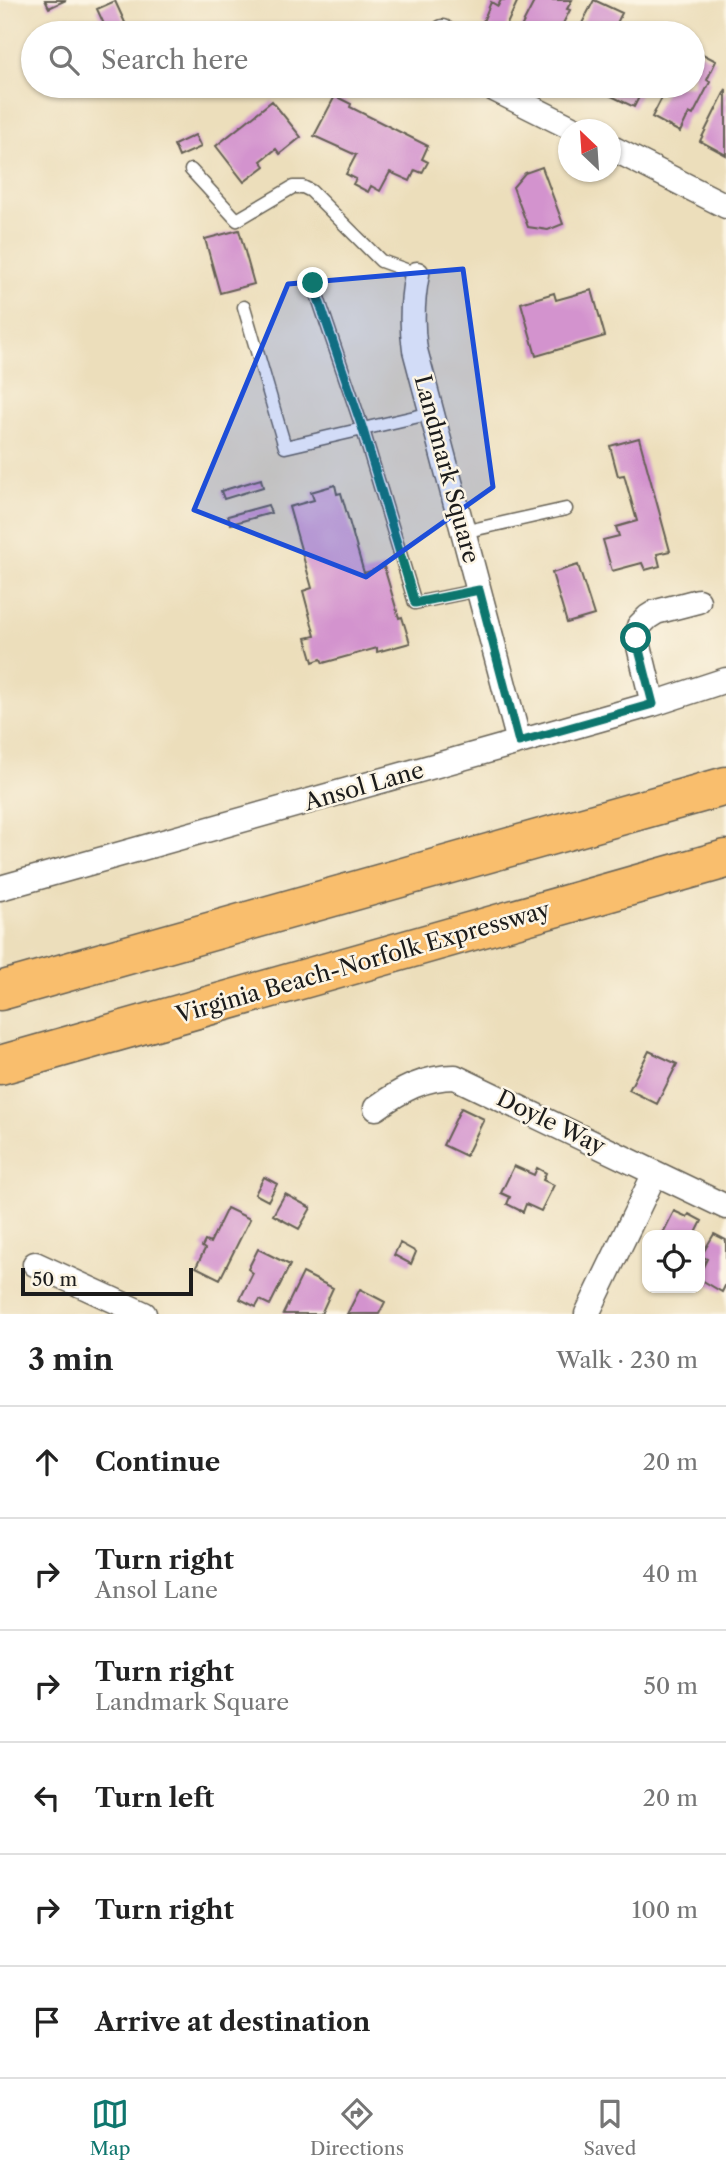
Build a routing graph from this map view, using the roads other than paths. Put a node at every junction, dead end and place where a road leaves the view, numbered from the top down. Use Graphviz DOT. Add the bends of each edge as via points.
graph roads {
  1 [pos="512,98"];
  2 [pos="558,121"];
  3 [pos="621,152"];
  4 [pos="191,170"];
  5 [pos="726,206"];
  6 [pos="416,274"];
  7 [pos="313,283"];
  8 [pos="244,307"];
  9 [pos="432,413"];
  10 [pos="363,430"];
  11 [pos="566,509"];
  12 [pos="463,532"];
  13 [pos="479,590"];
  14 [pos="698,601"];
  15 [pos="726,680"];
  16 [pos="653,704"];
  17 [pos="519,742"];
  18 [pos="726,786"];
  19 [pos="726,859"];
  20 [pos="0,887"];
  21 [pos="0,990"];
  22 [pos="0,1065"];
  23 [pos="376,1108"];
  24 [pos="655,1172"];
  25 [pos="726,1207"];
  26 [pos="35,1264"];
  27 [pos="144,1314"];
  28 [pos="587,1314"];
  1 -- 2 [label="street"];
  3 -- 5 [label="street"];
  4 -- 6 [label="lane" via="237,220 293,187 303,187 381,261"];
  6 -- 9 [label="street, Landmark Square" via="412,327"];
  7 -- 10 [label="lane"];
  8 -- 10 [label="lane" via="285,447"];
  9 -- 10 [label="lane"];
  9 -- 12 [label="street, Landmark Square"];
  10 -- 13 [label="lane" via="415,603"];
  11 -- 12 [label="lane"];
  12 -- 13 [label="street, Landmark Square"];
  13 -- 17 [label="street, Landmark Square"];
  14 -- 16 [label="street" via="656,612 639,626 636,638"];
  15 -- 16 [label="street, Ansol Lane"];
  16 -- 17 [label="street, Ansol Lane"];
  17 -- 20 [label="street, Ansol Lane"];
  18 -- 21 [label="highway"];
  19 -- 22 [label="highway, Virginia Beach-Norfolk Expressway"];
  23 -- 24 [label="street, Doyle Way" via="398,1092 436,1077 455,1077"];
  24 -- 25 [label="street, Doyle Way"];
  24 -- 28 [label="street"];
  26 -- 27 [label="street"];
}
